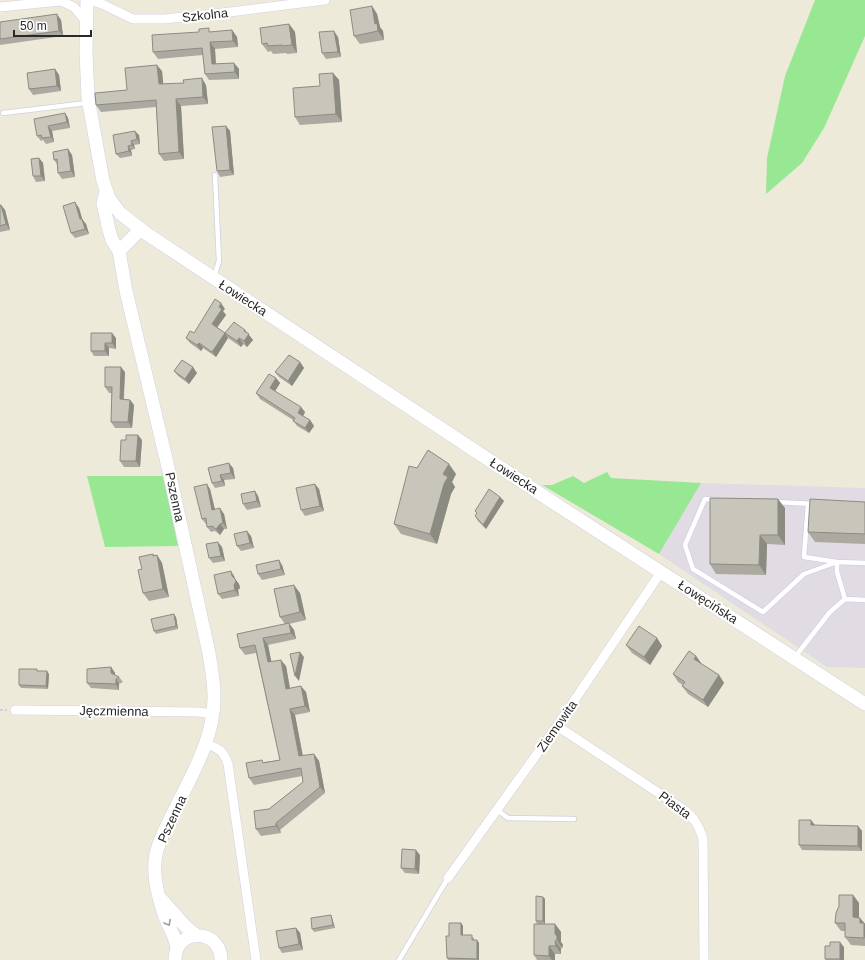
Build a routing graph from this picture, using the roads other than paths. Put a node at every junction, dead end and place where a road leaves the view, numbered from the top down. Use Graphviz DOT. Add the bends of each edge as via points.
graph roads {
  1 [pos="62,0"];
  2 [pos="88,0"];
  3 [pos="325,0"];
  4 [pos="0,7"];
  5 [pos="87,23"];
  6 [pos="89,102"];
  7 [pos="3,113"];
  8 [pos="215,175"];
  9 [pos="106,190"];
  10 [pos="128,220"];
  11 [pos="140,230"];
  12 [pos="116,246"];
  13 [pos="214,278"];
  14 [pos="721,500"];
  15 [pos="551,501"];
  16 [pos="768,502"];
  17 [pos="808,504"];
  18 [pos="822,504"];
  19 [pos="837,562"];
  20 [pos="865,563"];
  21 [pos="661,572"];
  22 [pos="845,599"];
  23 [pos="865,600"];
  24 [pos="794,658"];
  25 [pos="865,704"];
  26 [pos="15,710"];
  27 [pos="213,714"];
  28 [pos="557,726"];
  29 [pos="205,743"];
  30 [pos="497,810"];
  31 [pos="574,819"];
  32 [pos="448,878"];
  33 [pos="160,897"];
  34 [pos="196,935"];
  35 [pos="176,954"];
  36 [pos="221,960"];
  37 [pos="256,960"];
  38 [pos="399,960"];
  39 [pos="704,960"];
  1 -- 4 [label="street"];
  1 -- 5 [label="street" via="74,7"];
  2 -- 3 [label="street, Szkolna" via="133,19 164,19"];
  2 -- 5 [label="street, Łowiecka"];
  5 -- 6 [label="street, Łowiecka"];
  6 -- 7 [label="lane"];
  6 -- 9 [label="street, Łowiecka"];
  8 -- 13 [label="lane" via="219,261"];
  9 -- 10 [label="street, Łowiecka" via="114,206"];
  9 -- 12 [label="street, Pszenna" via="103,203"];
  10 -- 11 [label="street, Łowiecka"];
  10 -- 12 [label="street" via="116,233"];
  11 -- 12 [label="street"];
  11 -- 13 [label="street, Łowiecka"];
  12 -- 27 [label="street, Pszenna" via="209,653 213,678"];
  13 -- 15 [label="street, Łowiecka"];
  14 -- 19 [label="lane" via="705,499 685,545 693,569 763,612 804,574"];
  15 -- 21 [label="street, Łowęcińska"];
  16 -- 17 [label="lane"];
  17 -- 18 [label="lane"];
  17 -- 19 [label="lane" via="804,557"];
  19 -- 20 [label="lane"];
  19 -- 22 [label="lane" via="837,572"];
  21 -- 24 [label="street, Łowęcińska"];
  21 -- 28 [label="street, Ziemowita"];
  22 -- 23 [label="lane"];
  22 -- 24 [label="lane" via="830,612"];
  24 -- 25 [label="street, Łowęcińska"];
  26 -- 27 [label="street, Jęczmienna"];
  27 -- 29 [label="street, Pszenna"];
  28 -- 30 [label="street, Ziemowita"];
  28 -- 39 [label="street, Piasta" via="683,809 696,821 703,839"];
  29 -- 33 [label="street, Pszenna" via="199,762 156,854 156,881"];
  29 -- 37 [label="street" via="225,754 228,764"];
  30 -- 31 [label="lane" via="508,818"];
  30 -- 32 [label="street, Ziemowita"];
  32 -- 38 [label="lane"];
  33 -- 34 [label="street, Pszenna" via="188,930"];
  33 -- 35 [label="street, Pszenna, one-way" via="164,915 176,939"];
  34 -- 35 [label="street, Pszenna" via="185,939"];
  34 -- 36 [label="street, Pszenna" via="214,942"];
}
